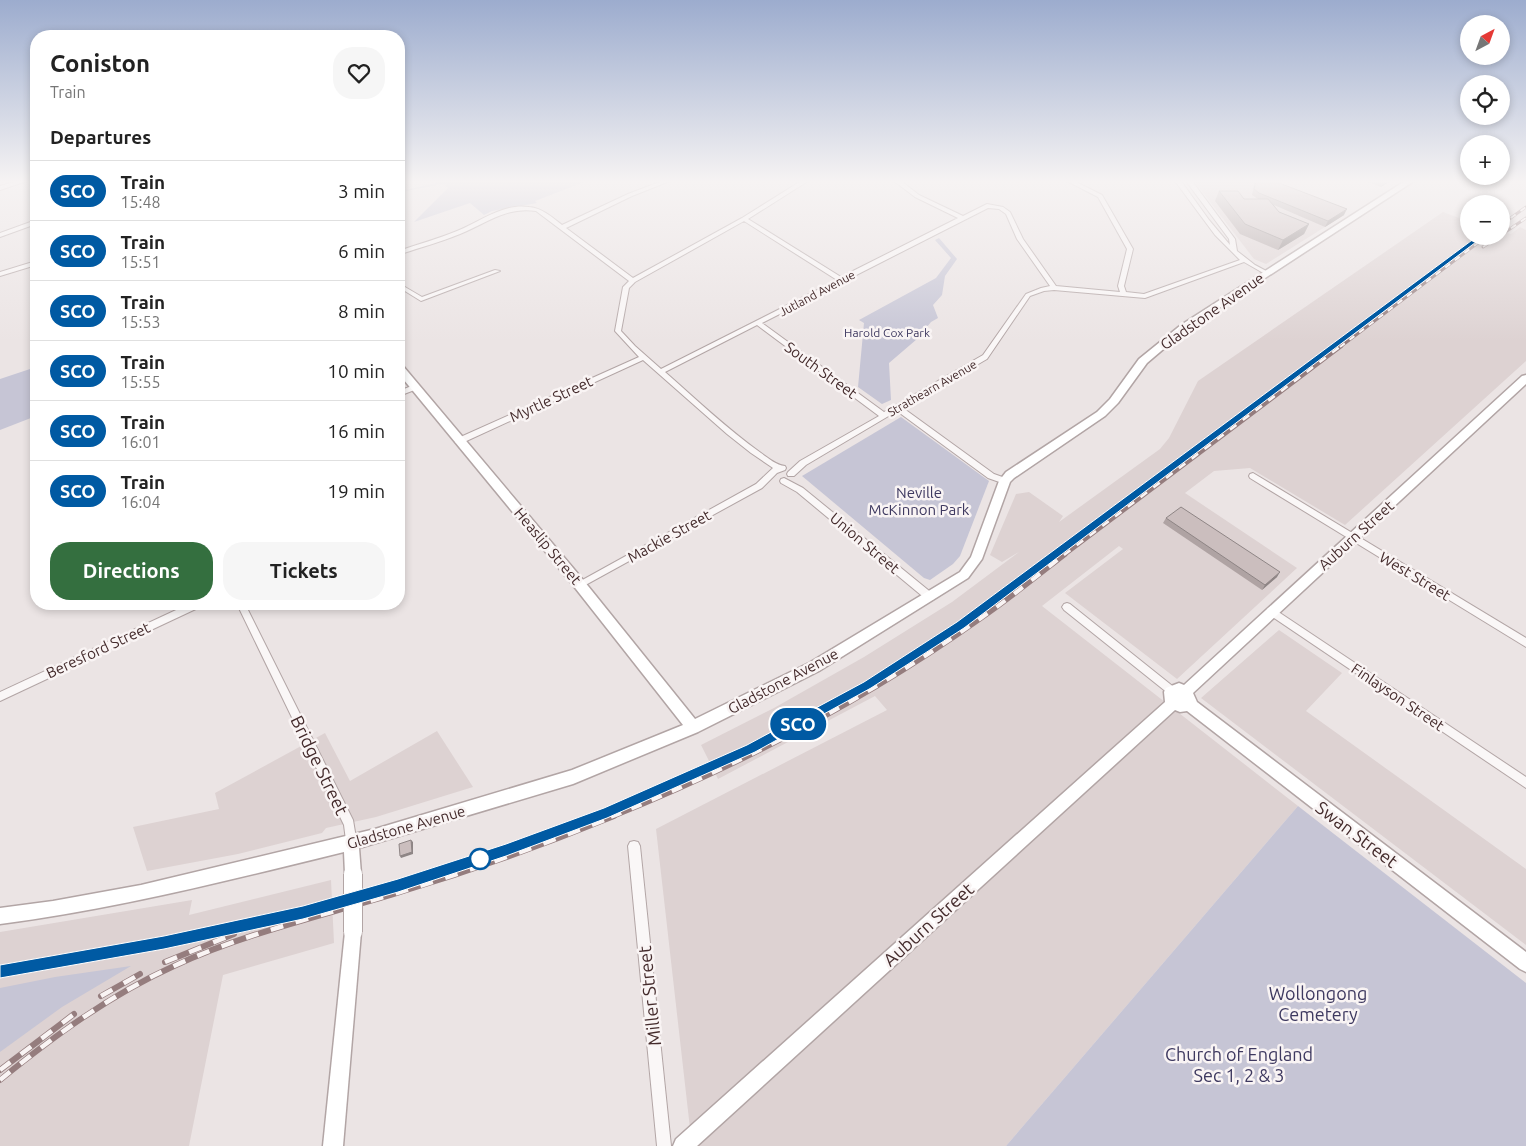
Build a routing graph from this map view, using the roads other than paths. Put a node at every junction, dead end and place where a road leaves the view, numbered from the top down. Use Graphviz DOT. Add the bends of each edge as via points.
graph roads {
  1 [pos="452,234"];
  2 [pos="572,234"];
  3 [pos="718,234"];
  4 [pos="767,234"];
  5 [pos="930,234"];
  6 [pos="1018,234"];
  7 [pos="1122,234"];
  8 [pos="1219,234"];
  9 [pos="1229,234"];
  10 [pos="1327,234"];
  11 [pos="1234,250"];
  12 [pos="405,251"];
  13 [pos="1242,261"];
  14 [pos="30,265"];
  15 [pos="497,271"];
  16 [pos="1267,273"];
  17 [pos="0,274"];
  18 [pos="841,280"];
  19 [pos="633,281"];
  20 [pos="1054,288"];
  21 [pos="405,290"];
  22 [pos="1124,295"];
  23 [pos="758,323"];
  24 [pos="644,357"];
  25 [pos="660,372"];
  26 [pos="405,376"];
  27 [pos="1526,378"];
  28 [pos="414,387"];
  29 [pos="405,391"];
  30 [pos="898,408"];
  31 [pos="884,416"];
  32 [pos="459,441"];
  33 [pos="782,475"];
  34 [pos="1253,476"];
  35 [pos="1005,481"];
  36 [pos="1353,538"];
  37 [pos="580,585"];
  38 [pos="930,597"];
  39 [pos="1067,606"];
  40 [pos="184,610"];
  41 [pos="244,610"];
  42 [pos="1271,612"];
  43 [pos="1526,643"];
  44 [pos="0,697"];
  45 [pos="1180,697"];
  46 [pos="693,727"];
  47 [pos="1526,784"];
  48 [pos="351,844"];
  49 [pos="634,846"];
  50 [pos="0,916"];
  51 [pos="1526,963"];
  52 [pos="333,1146"];
  53 [pos="664,1146"];
  54 [pos="683,1146"];
  1 -- 12 [label="street"];
  2 -- 19 [label="street"];
  3 -- 19 [label="street"];
  4 -- 18 [label="street"];
  5 -- 18 [label="street, Jutland Avenue"];
  6 -- 20 [label="street, Jutland Avenue"];
  7 -- 22 [label="street" via="1130,248 1121,286"];
  8 -- 11 [label="street"];
  9 -- 11 [label="street"];
  10 -- 16 [label="main road, Gladstone Avenue"];
  11 -- 13 [label="street"];
  13 -- 16 [label="street"];
  13 -- 22 [label="street, Strathearn Avenue" via="1145,296"];
  14 -- 17 [label="street"];
  15 -- 21 [label="street" via="421,299"];
  16 -- 35 [label="main road, Gladstone Avenue" via="1177,333 1143,361 1108,408"];
  18 -- 23 [label="street, Jutland Avenue"];
  19 -- 24 [label="street, Union Street" via="626,287 618,331"];
  20 -- 22 [label="street, Strathearn Avenue"];
  20 -- 30 [label="street, Strathearn Avenue" via="1028,295 985,357"];
  23 -- 25 [label="street, Jutland Avenue"];
  23 -- 31 [label="street, South Street"];
  24 -- 25 [label="street, Union Street"];
  24 -- 32 [label="street, Myrtle Street"];
  25 -- 33 [label="street, Union Street"];
  26 -- 28 [label="main road, Heaslip Street"];
  27 -- 36 [label="main road, Auburn Street"];
  28 -- 29 [label="street"];
  28 -- 32 [label="main road, Heaslip Street"];
  30 -- 31 [label="street, Strathearn Avenue"];
  30 -- 35 [label="street" via="991,476"];
  31 -- 33 [label="street, Strathearn Avenue"];
  32 -- 37 [label="main road, Heaslip Street"];
  33 -- 37 [label="street, Mackie Street"];
  33 -- 38 [label="street, Union Street"];
  34 -- 36 [label="street, West Street"];
  35 -- 38 [label="main road, Gladstone Avenue" via="973,565"];
  36 -- 42 [label="main road, Auburn Street"];
  36 -- 43 [label="street, West Street"];
  37 -- 46 [label="main road, Heaslip Street"];
  38 -- 46 [label="main road, Gladstone Avenue" via="799,674"];
  39 -- 45 [label="street, Swan Street"];
  40 -- 44 [label="street, Beresford Street"];
  41 -- 48 [label="street, Bridge Street" via="349,824"];
  42 -- 45 [label="main road, Auburn Street"];
  42 -- 47 [label="street, Finlayson Street"];
  45 -- 51 [label="main road, Swan Street"];
  45 -- 54 [label="main road, Auburn Street"];
  46 -- 48 [label="main road, Gladstone Avenue" via="573,777"];
  48 -- 50 [label="main road, Gladstone Avenue" via="141,893 53,910"];
  48 -- 52 [label="main road, Bridge Street, bridge" via="353,932"];
  49 -- 53 [label="street, Miller Street"];
}
